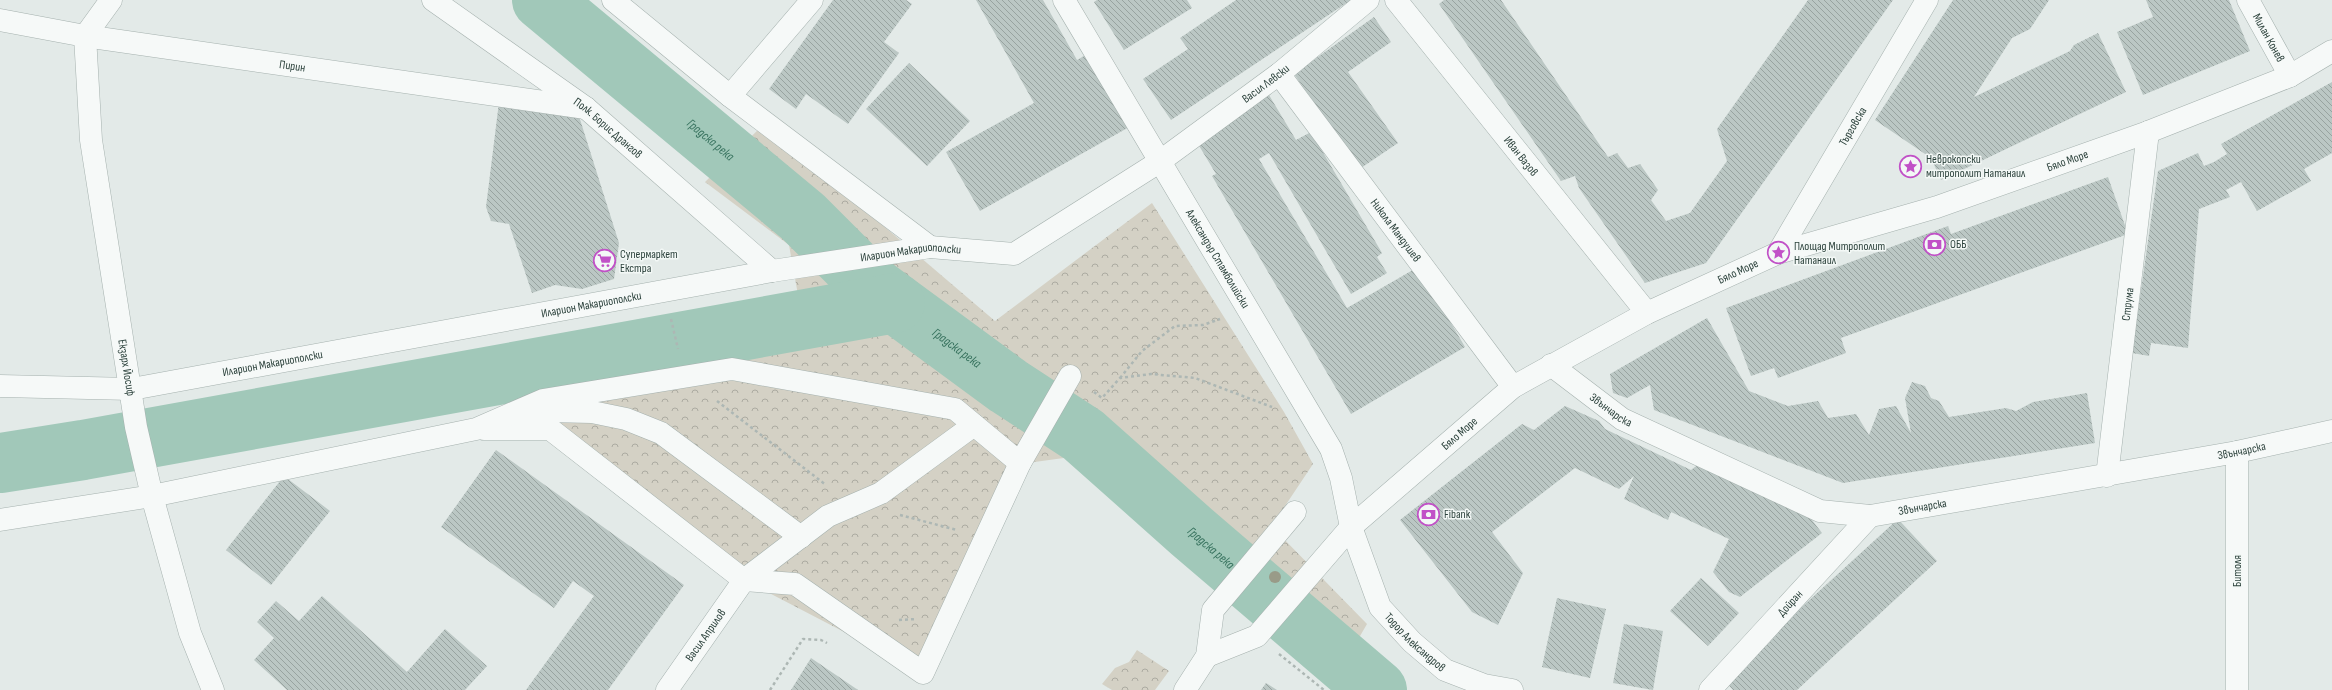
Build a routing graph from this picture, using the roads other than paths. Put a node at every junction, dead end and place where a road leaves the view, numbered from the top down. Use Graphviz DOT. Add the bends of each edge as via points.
graph roads {
  1 [pos="111,0"];
  2 [pos="434,0"];
  3 [pos="613,0"];
  4 [pos="812,0"];
  5 [pos="1064,0"];
  6 [pos="1368,0"];
  7 [pos="1396,0"];
  8 [pos="1927,0"];
  9 [pos="2248,0"];
  10 [pos="0,20"];
  11 [pos="85,36"];
  12 [pos="2332,51"];
  13 [pos="1279,74"];
  14 [pos="2290,76"];
  15 [pos="730,96"];
  16 [pos="586,108"];
  17 [pos="2148,132"];
  18 [pos="1159,162"];
  19 [pos="930,247"];
  20 [pos="1778,253"];
  21 [pos="772,271"];
  22 [pos="1647,313"];
  23 [pos="1552,366"];
  24 [pos="1070,376"];
  25 [pos="0,386"];
  26 [pos="1513,386"];
  27 [pos="132,389"];
  28 [pos="974,425"];
  29 [pos="476,429"];
  30 [pos="2330,433"];
  31 [pos="2237,452"];
  32 [pos="1020,464"];
  33 [pos="2107,476"];
  34 [pos="152,496"];
  35 [pos="1295,512"];
  36 [pos="1870,516"];
  37 [pos="0,520"];
  38 [pos="1351,527"];
  39 [pos="801,537"];
  40 [pos="744,580"];
  41 [pos="1207,656"];
  42 [pos="213,690"];
  43 [pos="667,690"];
  44 [pos="1185,690"];
  45 [pos="1512,690"];
  46 [pos="1710,690"];
  47 [pos="2237,690"];
  1 -- 11 [label="street"];
  2 -- 16 [label="street, Полк. Борис Дрангов"];
  3 -- 15 [label="street"];
  4 -- 15 [label="street"];
  5 -- 18 [label="street, Александър Стамболийски"];
  6 -- 13 [label="street, Васил Левски"];
  7 -- 22 [label="street, Иван Вазов"];
  8 -- 20 [label="street, Търговска"];
  9 -- 14 [label="street, Милан Конев"];
  10 -- 11 [label="street, Пирин"];
  11 -- 16 [label="street, Пирин"];
  11 -- 27 [label="street, Екзарх Йосиф" via="91,140"];
  12 -- 14 [label="street, Бяло Море"];
  13 -- 18 [label="street, Васил Левски"];
  13 -- 26 [label="street, Никола Мандушев"];
  14 -- 17 [label="street, Бяло Море"];
  15 -- 19 [label="street"];
  16 -- 21 [label="street, Полк. Борис Дрангов"];
  17 -- 20 [label="street, Бяло Море" via="1937,207"];
  17 -- 33 [label="street, Струма"];
  18 -- 19 [label="street, Иларион Макариополски" via="1014,254"];
  18 -- 38 [label="street, Александър Стамболийски" via="1331,449 1341,478"];
  19 -- 21 [label="street, Иларион Макариополски"];
  20 -- 22 [label="street, Бяло Море"];
  21 -- 27 [label="street, Иларион Макариополски"];
  22 -- 23 [label="street, Бяло Море"];
  23 -- 26 [label="street, Бяло Море"];
  23 -- 36 [label="street, Звънчарска" via="1622,420 1820,511"];
  24 -- 32 [label="street"];
  25 -- 27 [label="street, Иларион Макариополски"];
  26 -- 38 [label="street, Бяло Море"];
  27 -- 34 [label="street, Екзарх Йосиф" via="136,427"];
  28 -- 29 [label="street" via="955,409 732,368 543,400"];
  28 -- 32 [label="street"];
  28 -- 39 [label="street, Васил Априлов" via="882,493 828,516"];
  29 -- 34 [label="street"];
  29 -- 39 [label="street" via="549,411 592,412 626,419 661,433"];
  29 -- 40 [label="street" via="550,429"];
  30 -- 31 [label="street, Звънчарска"];
  31 -- 33 [label="street, Звънчарска"];
  31 -- 47 [label="street, Битоля"];
  32 -- 40 [label="street" via="923,673 795,584"];
  33 -- 36 [label="street, Звънчарска"];
  34 -- 37 [label="street"];
  34 -- 42 [label="street, Екзарх Йосиф" via="190,633"];
  35 -- 41 [label="street" via="1214,610"];
  36 -- 46 [label="street, Дойран"];
  38 -- 41 [label="street, Бяло Море" via="1257,636"];
  38 -- 45 [label="street, Тодор Александров" via="1380,606 1412,642 1445,670 1484,685"];
  39 -- 40 [label="street, Васил Априлов"];
  40 -- 43 [label="street, Васил Априлов"];
  41 -- 44 [label="street"];
}
